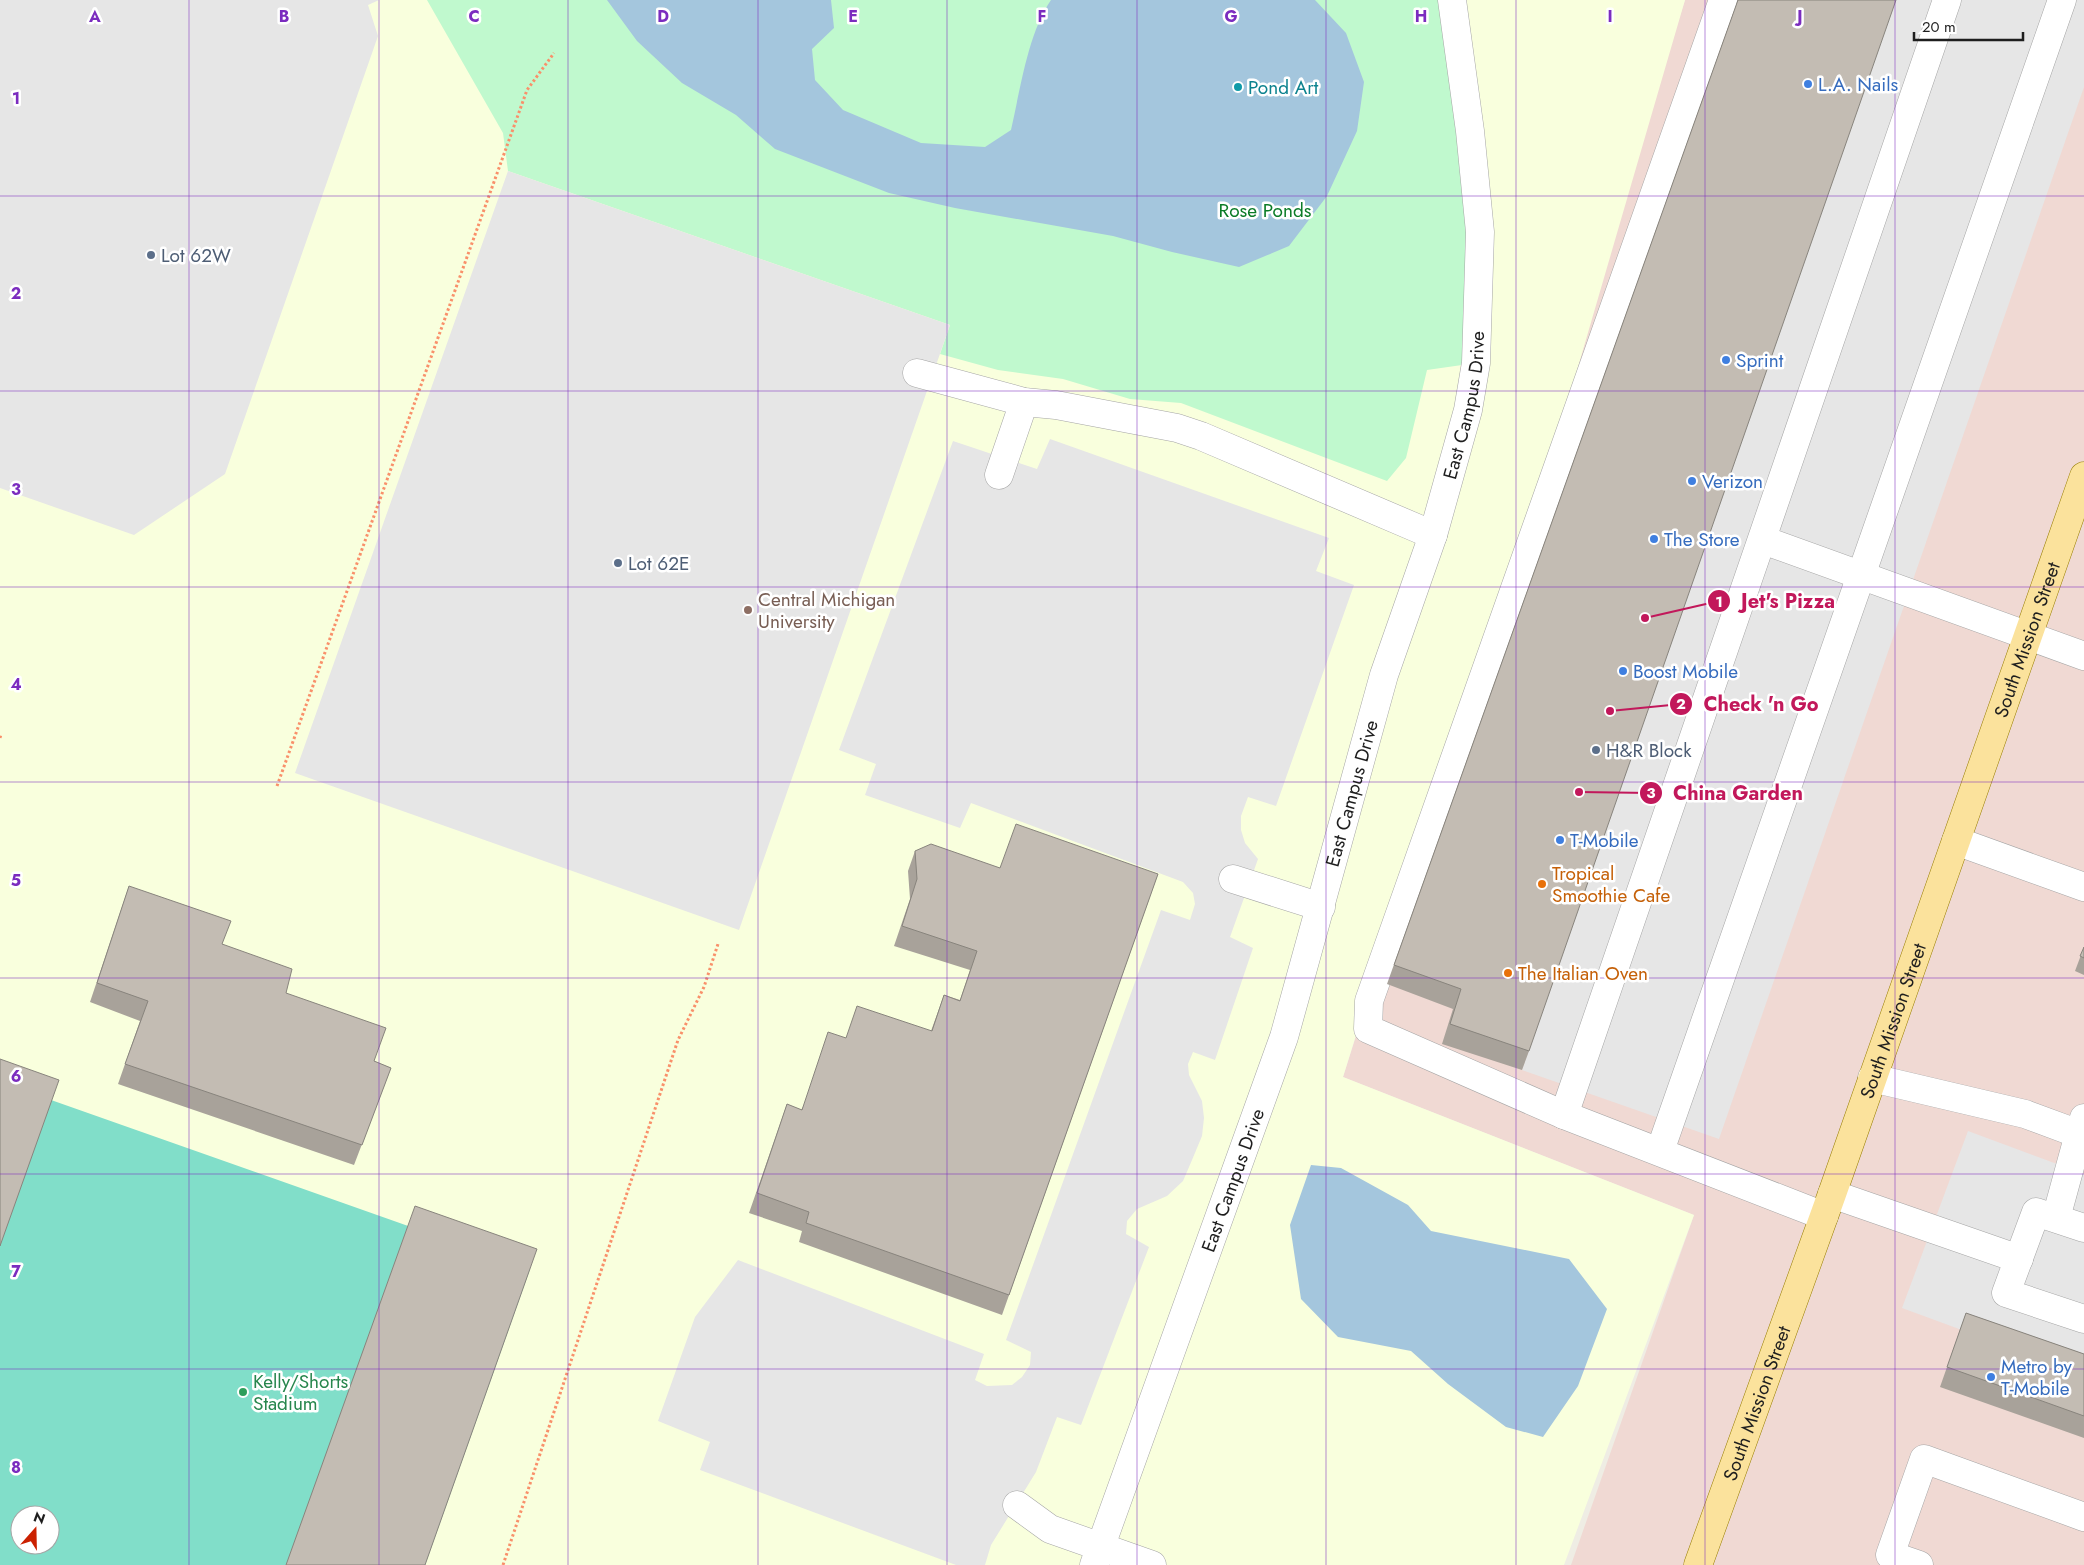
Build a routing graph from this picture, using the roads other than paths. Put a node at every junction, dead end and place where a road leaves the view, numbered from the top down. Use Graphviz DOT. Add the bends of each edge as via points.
graph roads {
  1 [pos="1452,0"];
  2 [pos="1723,0"];
  3 [pos="1947,0"];
  4 [pos="2062,0"];
  5 [pos="917,373"];
  6 [pos="1024,402"];
  7 [pos="999,475"];
  8 [pos="2084,476"];
  9 [pos="1433,535"];
  10 [pos="1762,540"];
  11 [pos="1859,574"];
  12 [pos="2028,637"];
  13 [pos="2084,656"];
  14 [pos="1956,841"];
  15 [pos="1233,879"];
  16 [pos="2084,887"];
  17 [pos="1321,907"];
  18 [pos="1872,1078"];
  19 [pos="1564,1115"];
  20 [pos="2082,1131"];
  21 [pos="1660,1151"];
  22 [pos="1828,1205"];
  23 [pos="2056,1218"];
  24 [pos="2084,1228"];
  25 [pos="2019,1259"];
  26 [pos="2084,1319"];
  27 [pos="1017,1505"];
  28 [pos="2084,1517"];
  29 [pos="1098,1556"];
  30 [pos="1152,1565"];
  31 [pos="1698,1565"];
  32 [pos="1919,1565"];
  1 -- 9 [label="street, East Campus Drive" via="1480,232 1476,363 1465,420"];
  2 -- 19 [label="street" via="1369,1001 1368,1029"];
  3 -- 10 [label="street"];
  4 -- 11 [label="street"];
  5 -- 6 [label="street"];
  6 -- 7 [label="street"];
  6 -- 9 [label="street" via="1177,428"];
  8 -- 12 [label="main road, South Mission Street"];
  9 -- 17 [label="street, East Campus Drive" via="1384,675"];
  10 -- 11 [label="street"];
  10 -- 19 [label="street"];
  11 -- 12 [label="street"];
  11 -- 21 [label="street"];
  12 -- 13 [label="street"];
  12 -- 14 [label="main road, South Mission Street"];
  14 -- 16 [label="street"];
  14 -- 18 [label="main road, South Mission Street"];
  15 -- 17 [label="street"];
  17 -- 29 [label="street, East Campus Drive" via="1268,1086"];
  18 -- 20 [label="street" via="2025,1114"];
  18 -- 22 [label="main road, South Mission Street"];
  19 -- 21 [label="street"];
  20 -- 23 [label="street"];
  21 -- 22 [label="street"];
  22 -- 25 [label="street"];
  22 -- 31 [label="main road, South Mission Street"];
  23 -- 24 [label="street"];
  23 -- 25 [label="street" via="2036,1212"];
  25 -- 26 [label="street" via="2006,1294"];
  27 -- 29 [label="street" via="1050,1529"];
  28 -- 32 [label="street" via="1924,1459 1890,1554"];
  29 -- 30 [label="street"];
}
